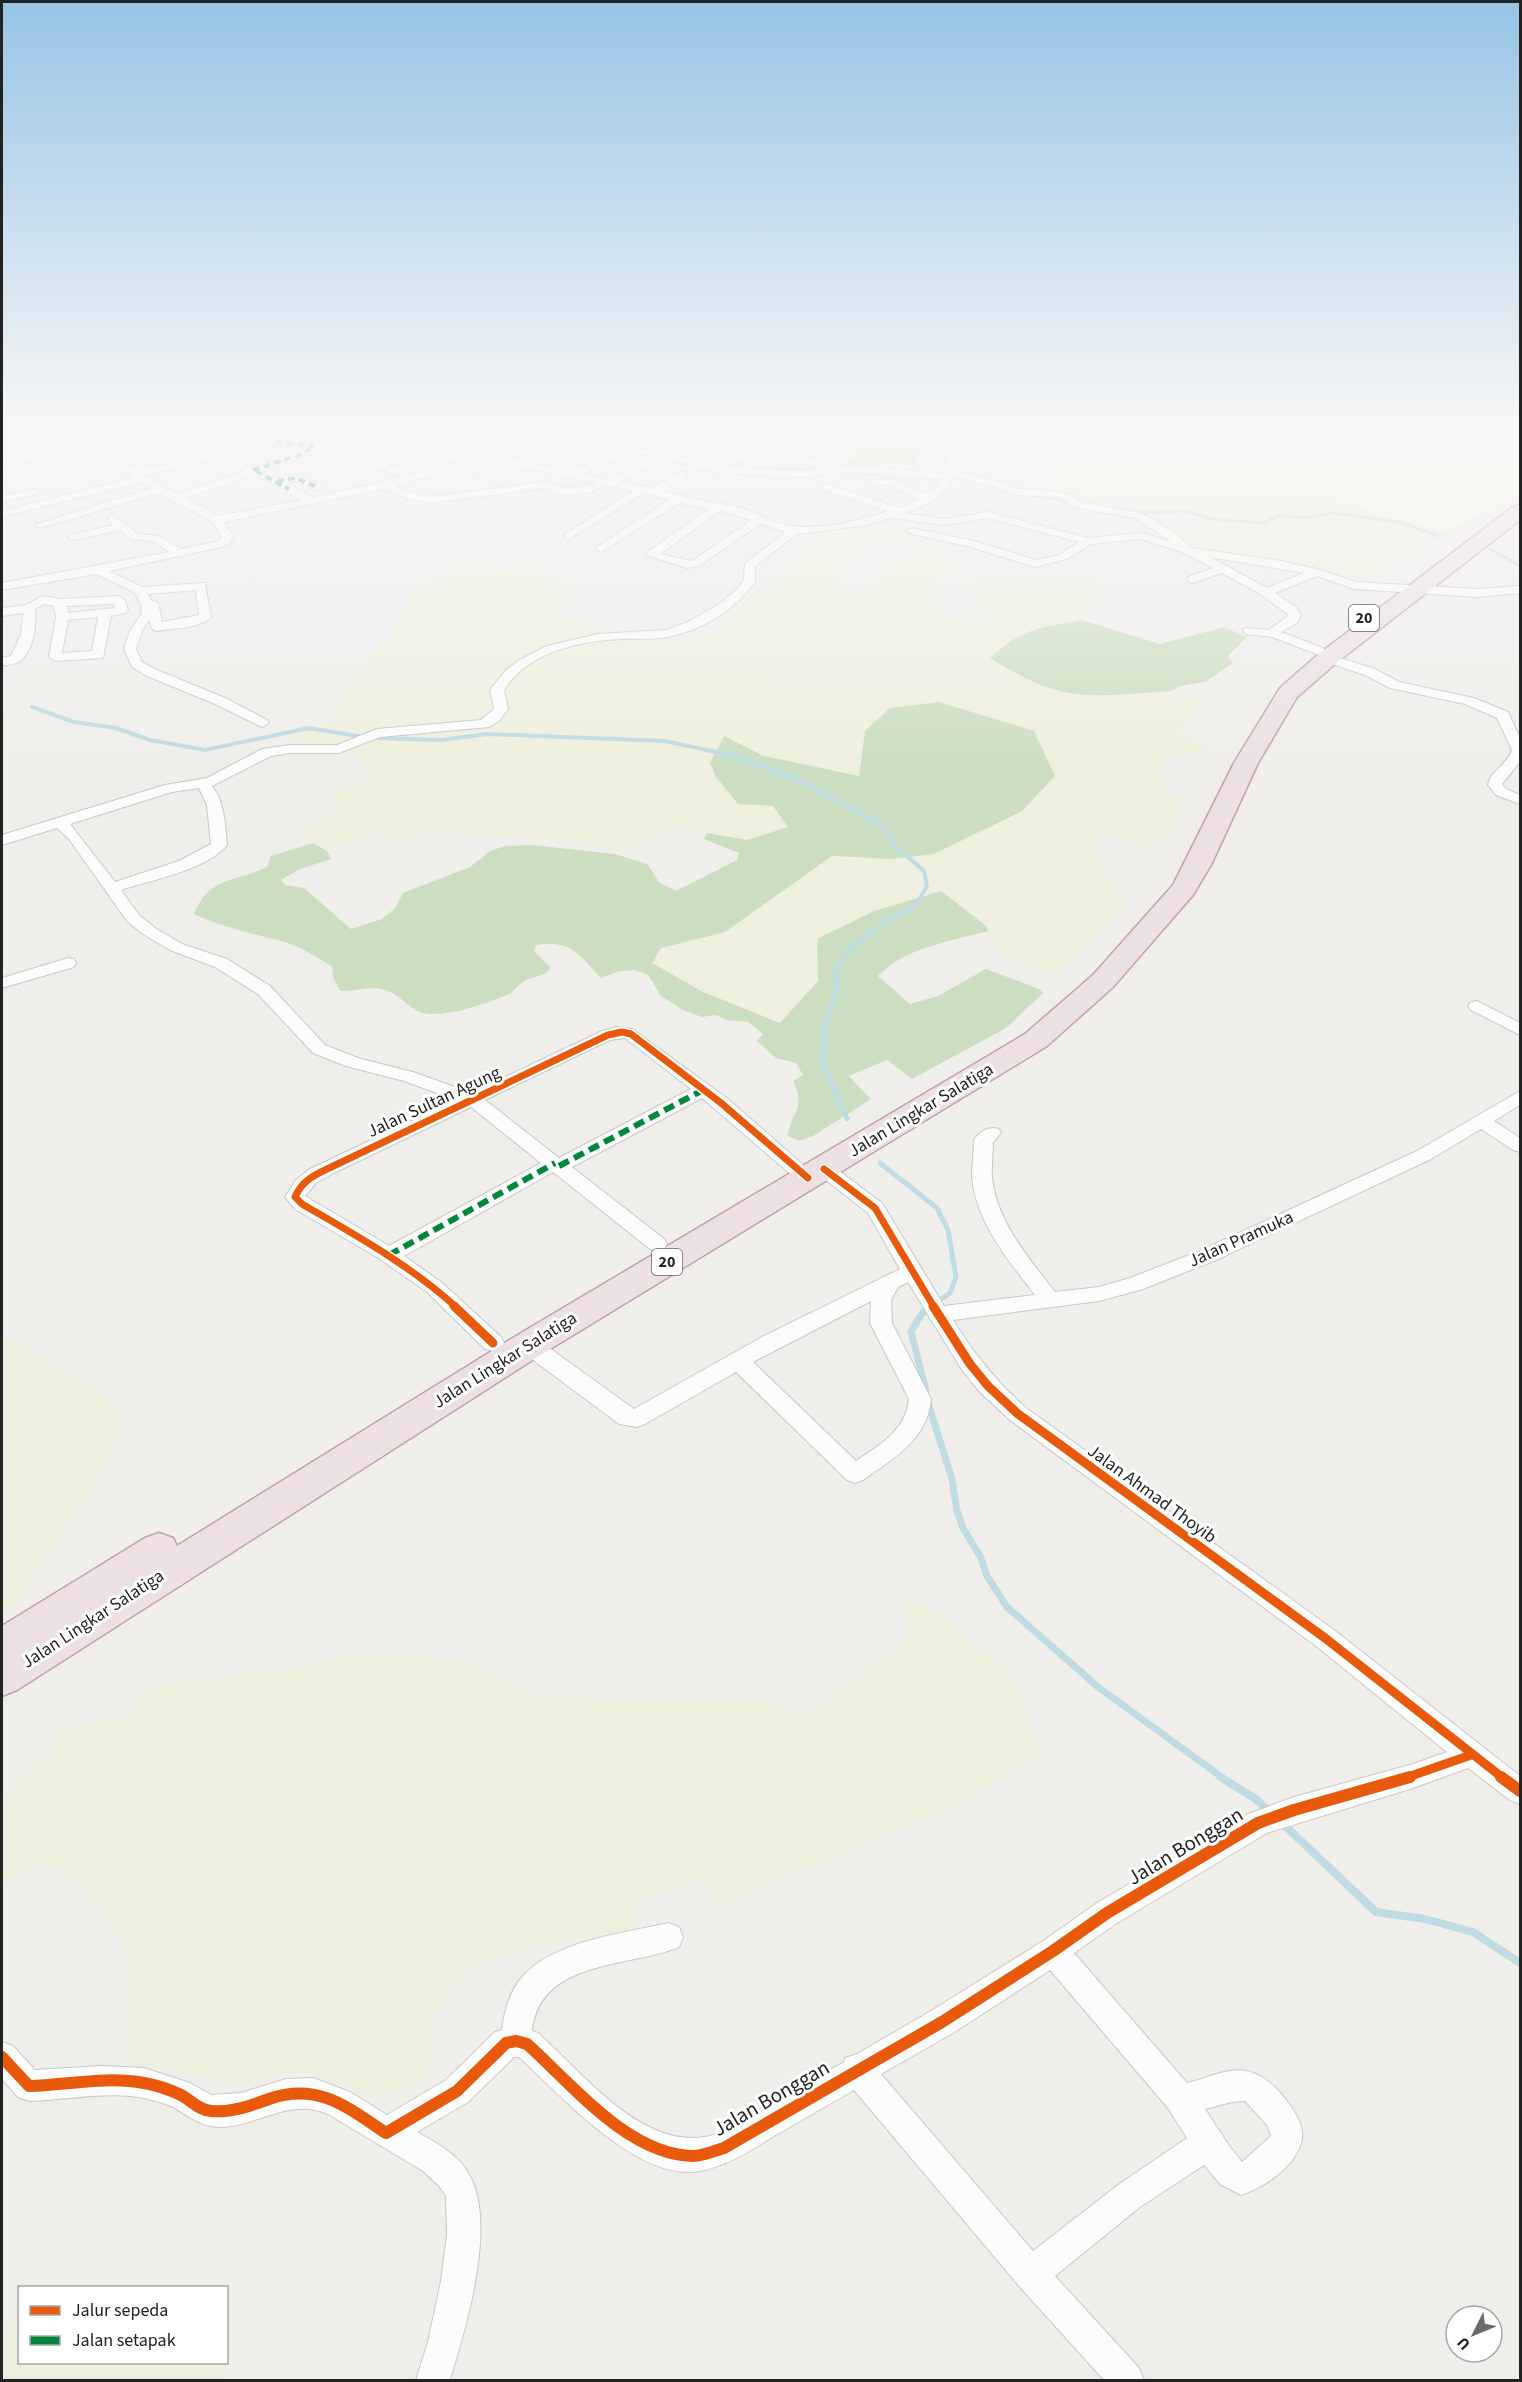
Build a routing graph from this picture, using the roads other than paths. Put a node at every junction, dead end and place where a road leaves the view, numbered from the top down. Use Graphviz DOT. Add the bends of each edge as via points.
graph roads {
  1 [pos="162,542"];
  2 [pos="224,542"];
  3 [pos="611,542"];
  4 [pos="669,542"];
  5 [pos="726,542"];
  6 [pos="779,542"];
  7 [pos="966,542"];
  8 [pos="1086,542"];
  9 [pos="1161,542"];
  10 [pos="1179,542"];
  11 [pos="1467,542"];
  12 [pos="1475,542"];
  13 [pos="601,549"];
  14 [pos="1189,551"];
  15 [pos="179,553"];
  16 [pos="1223,569"];
  17 [pos="97,570"];
  18 [pos="1317,572"];
  19 [pos="1192,579"];
  20 [pos="40,580"];
  21 [pos="2,587"];
  22 [pos="1409,588"];
  23 [pos="1521,590"];
  24 [pos="146,591"];
  25 [pos="1266,592"];
  26 [pos="43,600"];
  27 [pos="60,603"];
  28 [pos="29,608"];
  29 [pos="2,612"];
  30 [pos="105,613"];
  31 [pos="62,617"];
  32 [pos="1249,631"];
  33 [pos="1274,634"];
  34 [pos="1323,654"];
  35 [pos="2,662"];
  36 [pos="262,723"];
  37 [pos="203,784"];
  38 [pos="1521,800"];
  39 [pos="60,822"];
  40 [pos="2,840"];
  41 [pos="111,888"];
  42 [pos="68,963"];
  43 [pos="2,983"];
  44 [pos="1477,1006"];
  45 [pos="1521,1030"];
  46 [pos="703,1090"];
  47 [pos="1521,1097"];
  48 [pos="473,1100"];
  49 [pos="1482,1121"];
  50 [pos="992,1133"];
  51 [pos="1521,1146"];
  52 [pos="557,1165"];
  53 [pos="808,1170"];
  54 [pos="657,1244"];
  55 [pos="389,1255"];
  56 [pos="914,1271"];
  57 [pos="891,1283"];
  58 [pos="1052,1301"];
  59 [pos="935,1307"];
  60 [pos="493,1343"];
  61 [pos="528,1345"];
  62 [pos="738,1361"];
  63 [pos="2,1648"];
  64 [pos="2,1677"];
  65 [pos="1471,1755"];
  66 [pos="1521,1791"];
  67 [pos="669,1937"];
  68 [pos="1053,1952"];
  69 [pos="516,2041"];
  70 [pos="2,2057"];
  71 [pos="856,2070"];
  72 [pos="1179,2097"];
  73 [pos="386,2133"];
  74 [pos="1208,2143"];
  75 [pos="1032,2274"];
  76 [pos="433,2380"];
  77 [pos="1126,2380"];
  1 -- 15 [label="street"];
  2 -- 15 [label="street"];
  3 -- 13 [label="street"];
  4 -- 5 [label="street" via="652,555 687,565 695,564"];
  6 -- 37 [label="street" via="749,564 749,582 705,619 673,632 592,638 535,655 500,685 497,690 501,709 483,725 380,732 339,748 267,752"];
  7 -- 8 [label="street" via="1033,564 1063,557"];
  9 -- 14 [label="street"];
  10 -- 14 [label="street"];
  11 -- 22 [label="highway, Jalan Lingkar Salatiga / 20"];
  12 -- 22 [label="highway, Jalan Lingkar Salatiga / 20"];
  14 -- 16 [label="street"];
  14 -- 18 [label="street" via="1263,560"];
  15 -- 17 [label="street"];
  16 -- 19 [label="street"];
  16 -- 25 [label="street"];
  17 -- 20 [label="street"];
  17 -- 24 [label="street"];
  18 -- 22 [label="street" via="1354,585"];
  18 -- 25 [label="street"];
  20 -- 21 [label="street"];
  20 -- 26 [label="street"];
  22 -- 23 [label="street" via="1478,593"];
  22 -- 34 [label="highway, Jalan Lingkar Salatiga / 20"];
  24 -- 24 [label="street" via="156,626 205,617 201,586"];
  24 -- 36 [label="street" via="148,613 130,649 136,664"];
  25 -- 33 [label="street" via="1295,615 1275,629"];
  26 -- 27 [label="street"];
  26 -- 28 [label="street"];
  27 -- 30 [label="street" via="119,600 122,610"];
  27 -- 31 [label="street"];
  28 -- 29 [label="street"];
  28 -- 35 [label="street" via="30,628 20,653 15,659"];
  30 -- 31 [label="street"];
  30 -- 31 [label="street" via="98,654 94,656 55,657"];
  32 -- 33 [label="street"];
  33 -- 34 [label="street"];
  34 -- 38 [label="street" via="1395,685 1469,701 1503,716 1519,750 1495,785 1501,792"];
  34 -- 53 [label="highway, Jalan Lingkar Salatiga / 20" via="1276,711 1190,863 1184,889 1103,981 1036,1040 971,1070"];
  37 -- 39 [label="street" via="170,788"];
  37 -- 41 [label="street" via="212,795 219,845 201,857"];
  39 -- 40 [label="street"];
  39 -- 41 [label="street, Jalan Sultan Agung"];
  41 -- 48 [label="street, Jalan Sultan Agung" via="133,918 155,935 221,963 264,990 320,1049"];
  42 -- 43 [label="street"];
  44 -- 45 [label="street"];
  46 -- 48 [label="street, Jalan Sultan Agung" via="631,1034 619,1032"];
  46 -- 52 [label="street"];
  46 -- 53 [label="street, Jalan Sultan Agung"];
  47 -- 49 [label="street, Jalan Pramuka"];
  48 -- 52 [label="street, Jalan Sultan Agung"];
  48 -- 55 [label="street, Jalan Sultan Agung" via="347,1159 314,1177 294,1194 302,1204"];
  49 -- 51 [label="street"];
  49 -- 58 [label="street, Jalan Pramuka" via="1424,1155 1209,1255 1136,1284"];
  50 -- 58 [label="street" via="983,1140 982,1177 994,1219"];
  52 -- 54 [label="street, Jalan Sultan Agung"];
  52 -- 55 [label="street" via="510,1186"];
  53 -- 54 [label="highway, Jalan Lingkar Salatiga / 20"];
  53 -- 56 [label="street, Jalan Ahmad Thoyib" via="875,1208"];
  53 -- 61 [label="highway, Jalan Lingkar Salatiga / 20"];
  54 -- 60 [label="highway, Jalan Lingkar Salatiga / 20"];
  55 -- 60 [label="street, Jalan Sultan Agung" via="434,1287"];
  56 -- 57 [label="street"];
  56 -- 59 [label="street, Jalan Ahmad Thoyib"];
  57 -- 62 [label="street"];
  57 -- 62 [label="street" via="881,1300 880,1323 920,1398 921,1411 901,1438 855,1474"];
  58 -- 59 [label="street, Jalan Pramuka"];
  59 -- 65 [label="street, Jalan Ahmad Thoyib" via="969,1364 1018,1414 1325,1638"];
  60 -- 63 [label="highway, Jalan Lingkar Salatiga / 20"];
  61 -- 62 [label="street" via="627,1418 642,1416"];
  61 -- 64 [label="highway, Jalan Lingkar Salatiga / 20"];
  65 -- 66 [label="street, Jalan Ahmad Thoyib"];
  65 -- 68 [label="street, Jalan Bonggan" via="1258,1823 1107,1913"];
  67 -- 69 [label="street" via="564,1965 545,1977 532,1988 523,2004"];
  68 -- 71 [label="street, Jalan Bonggan" via="942,2022"];
  68 -- 72 [label="street"];
  69 -- 71 [label="street, Jalan Bonggan" via="527,2044 618,2126 671,2154 695,2156 724,2148"];
  69 -- 73 [label="street" via="506,2043 457,2091"];
  70 -- 73 [label="street" via="29,2086 143,2083 178,2094 204,2110 230,2112 289,2093 324,2096"];
  71 -- 75 [label="street"];
  72 -- 74 [label="street"];
  72 -- 74 [label="street" via="1186,2099 1242,2085 1252,2087 1273,2108 1286,2127 1288,2138 1278,2155 1241,2180 1233,2176"];
  73 -- 76 [label="street" via="447,2171 458,2184 463,2206 463,2244 446,2337"];
  74 -- 75 [label="street" via="1129,2196"];
  75 -- 77 [label="street"];
}
